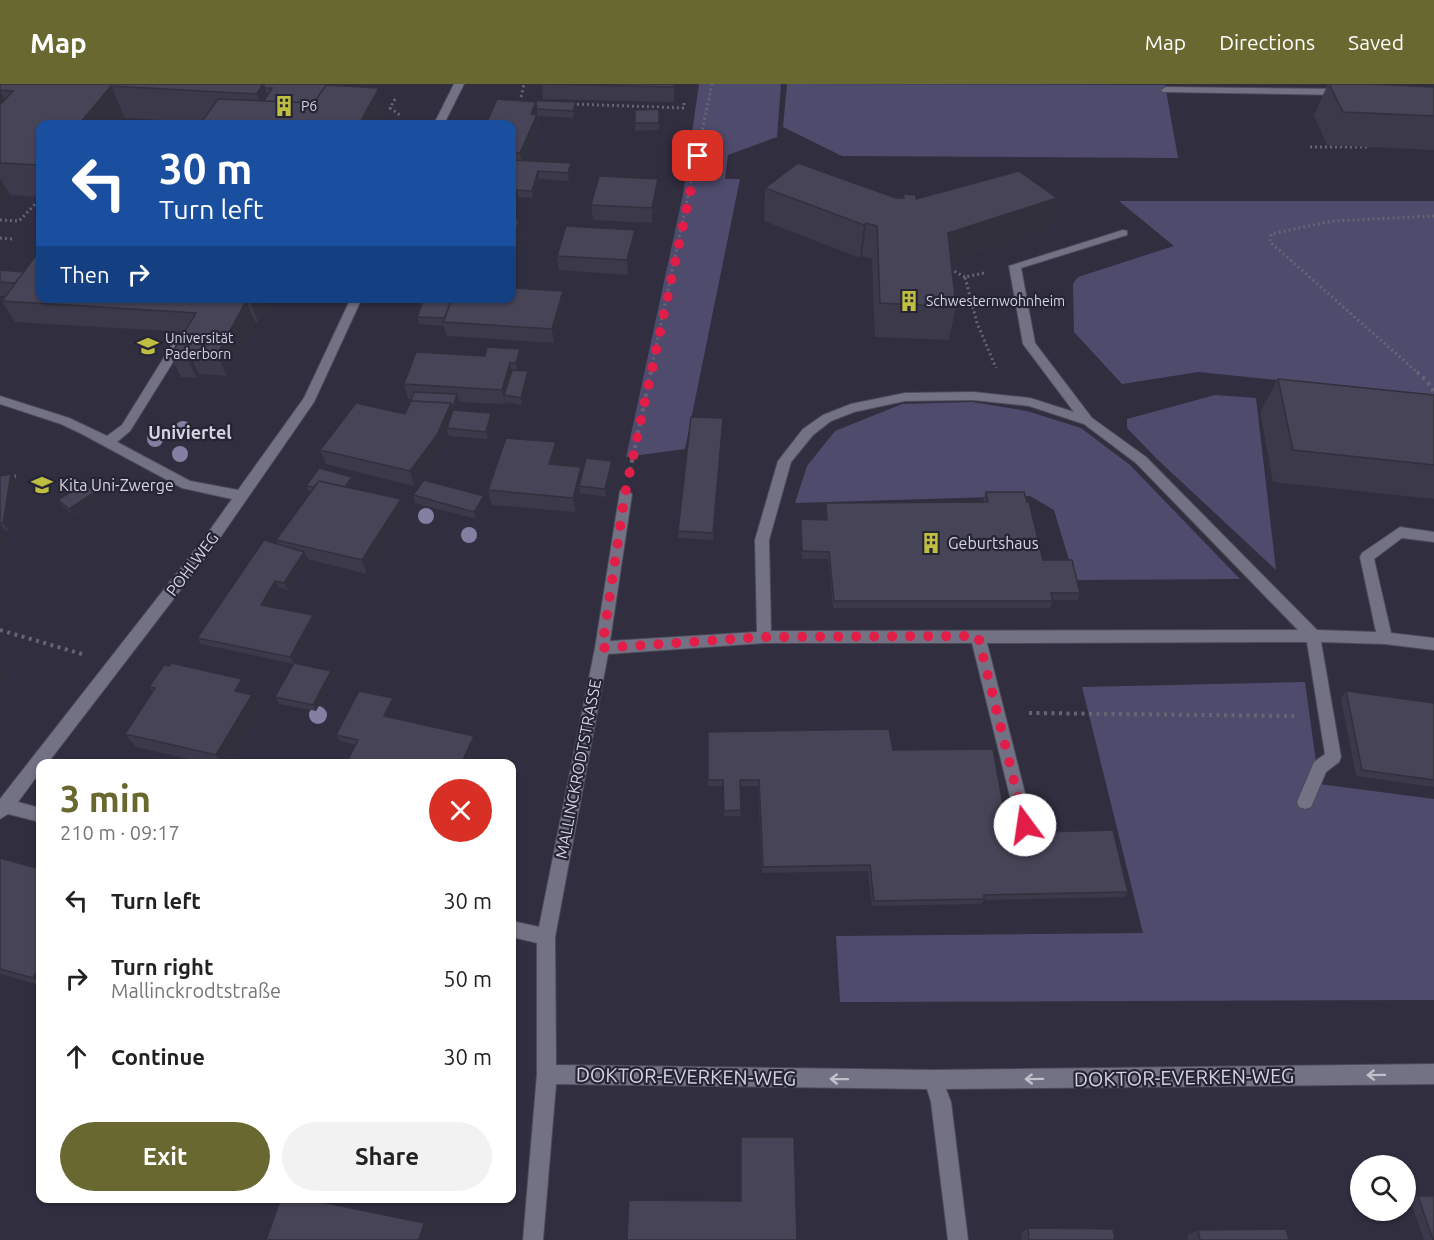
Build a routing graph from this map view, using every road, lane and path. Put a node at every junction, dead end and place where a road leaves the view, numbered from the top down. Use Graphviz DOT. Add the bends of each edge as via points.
graph roads {
  1 [pos="459,84"];
  2 [pos="524,84"];
  3 [pos="712,84"];
  4 [pos="1339,88"];
  5 [pos="1166,90"];
  6 [pos="1352,93"];
  7 [pos="395,99"];
  8 [pos="510,102"];
  9 [pos="684,102"];
  10 [pos="567,104"];
  11 [pos="400,115"];
  12 [pos="441,120"];
  13 [pos="1310,147"];
  14 [pos="1368,147"];
  15 [pos="36,201"];
  16 [pos="1434,216"];
  17 [pos="0,220"];
  18 [pos="1123,233"];
  19 [pos="0,238"];
  20 [pos="12,239"];
  21 [pos="942,266"];
  22 [pos="1015,266"];
  23 [pos="965,277"];
  24 [pos="355,303"];
  25 [pos="177,346"];
  26 [pos="1434,392"];
  27 [pos="0,400"];
  28 [pos="1030,402"];
  29 [pos="1088,421"];
  30 [pos="108,442"];
  31 [pos="16,476"];
  32 [pos="0,479"];
  33 [pos="625,494"];
  34 [pos="242,496"];
  35 [pos="1434,537"];
  36 [pos="0,630"];
  37 [pos="978,636"];
  38 [pos="1313,636"];
  39 [pos="764,637"];
  40 [pos="1385,638"];
  41 [pos="1434,644"];
  42 [pos="602,648"];
  43 [pos="87,656"];
  44 [pos="997,713"];
  45 [pos="1325,716"];
  46 [pos="42,759"];
  47 [pos="36,766"];
  48 [pos="1305,802"];
  49 [pos="3,809"];
  50 [pos="36,814"];
  51 [pos="1025,825"];
  52 [pos="516,930"];
  53 [pos="546,938"];
  54 [pos="547,1074"];
  55 [pos="1434,1074"];
  56 [pos="933,1080"];
  57 [pos="533,1240"];
  58 [pos="958,1240"];
  1 -- 12 [label="street"];
  2 -- 8 [label="path" via="520,102"];
  3 -- 33 [label="path"];
  4 -- 5 [label="street"];
  4 -- 6 [label="street"];
  7 -- 11 [label="path" via="390,108"];
  9 -- 10 [label="path" via="684,108"];
  13 -- 14 [label="path"];
  15 -- 17 [label="path" via="19,221"];
  16 -- 26 [label="path" via="1332,221 1271,234 1270,242 1427,381"];
  18 -- 22 [label="street"];
  19 -- 20 [label="path"];
  21 -- 23 [label="path"];
  22 -- 23 [label="path"];
  22 -- 29 [label="street" via="1029,344"];
  23 -- 28 [label="path" via="976,324 993,365"];
  24 -- 34 [label="street, POHLWEG" via="310,399"];
  25 -- 30 [label="street" via="126,428"];
  27 -- 30 [label="street" via="65,421"];
  28 -- 29 [label="street"];
  28 -- 39 [label="street" via="973,396 905,397 851,408 808,432 785,461 762,540"];
  29 -- 38 [label="street" via="1141,460"];
  30 -- 34 [label="street" via="187,485"];
  31 -- 32 [label="path"];
  33 -- 42 [label="street, MALLINCKRODTSTRASSE"];
  34 -- 46 [label="street, POHLWEG"];
  35 -- 40 [label="street" via="1400,532 1367,557"];
  36 -- 43 [label="path"];
  37 -- 38 [label="street"];
  37 -- 39 [label="street"];
  37 -- 44 [label="street"];
  38 -- 40 [label="street"];
  38 -- 45 [label="street"];
  39 -- 42 [label="street"];
  40 -- 41 [label="street"];
  42 -- 53 [label="street, MALLINCKRODTSTRASSE"];
  44 -- 45 [label="path"];
  44 -- 51 [label="street"];
  45 -- 48 [label="street" via="1333,757 1320,767"];
  47 -- 49 [label="street, POHLWEG"];
  49 -- 50 [label="street"];
  52 -- 53 [label="street"];
  53 -- 54 [label="street, MALLINCKRODTSTRASSE"];
  56 -- 54 [label="street, DOKTOR-EVERKEN-WEG, one-way"];
  54 -- 57 [label="street, MALLINCKRODTSTRASSE"];
  55 -- 56 [label="street, DOKTOR-EVERKEN-WEG, one-way"];
  56 -- 58 [label="street" via="941,1102"];
}
